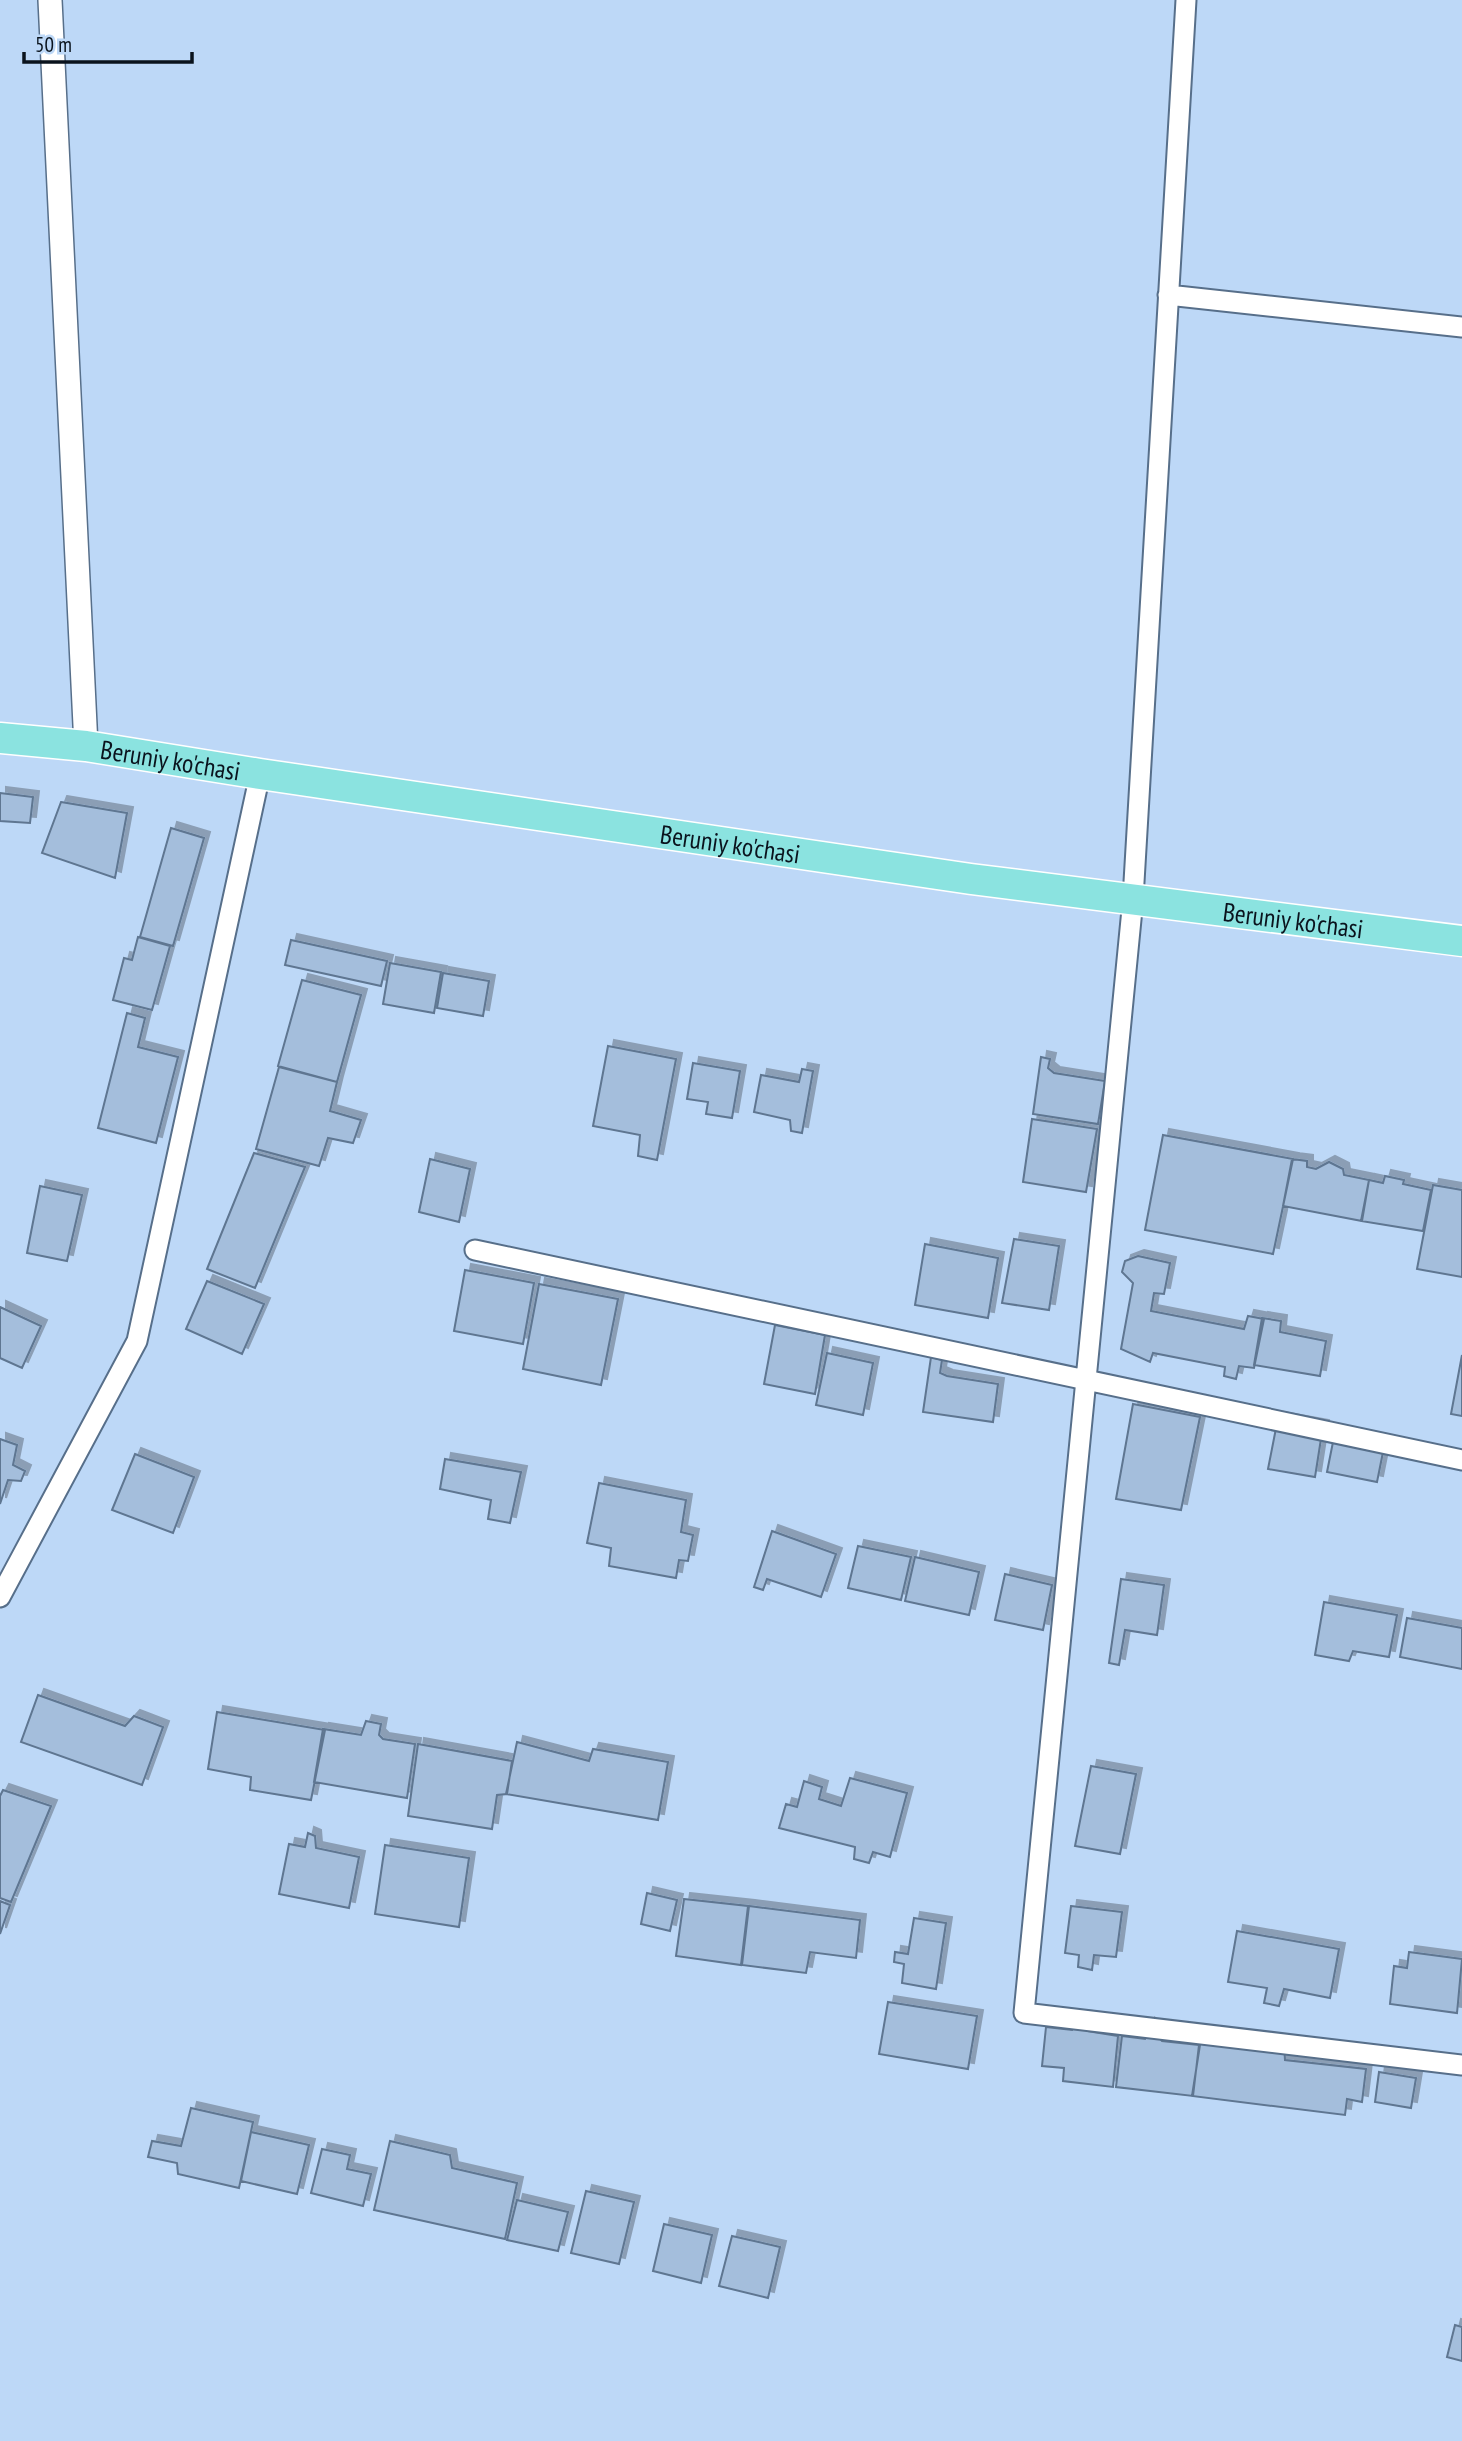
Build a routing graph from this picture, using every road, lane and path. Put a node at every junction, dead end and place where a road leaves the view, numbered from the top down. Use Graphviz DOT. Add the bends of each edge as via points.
graph roads {
  1 [pos="50,0"];
  2 [pos="1186,0"];
  3 [pos="1168,295"];
  4 [pos="1462,327"];
  5 [pos="0,738"];
  6 [pos="86,746"];
  7 [pos="260,774"];
  8 [pos="1133,899"];
  9 [pos="1462,941"];
  10 [pos="475,1250"];
  11 [pos="1086,1381"];
  12 [pos="1462,1460"];
  13 [pos="0,1597"];
  14 [pos="1462,2065"];
  1 -- 6 [label="street"];
  2 -- 3 [label="street"];
  3 -- 4 [label="street"];
  3 -- 8 [label="street"];
  5 -- 6 [label="main road, Beruniy ko'chasi"];
  6 -- 7 [label="main road, Beruniy ko'chasi"];
  7 -- 8 [label="main road, Beruniy ko'chasi"];
  7 -- 13 [label="street" via="137,1341"];
  8 -- 9 [label="main road, Beruniy ko'chasi"];
  8 -- 11 [label="street"];
  10 -- 11 [label="street"];
  11 -- 12 [label="street"];
  11 -- 14 [label="street" via="1024,2013"];
}
